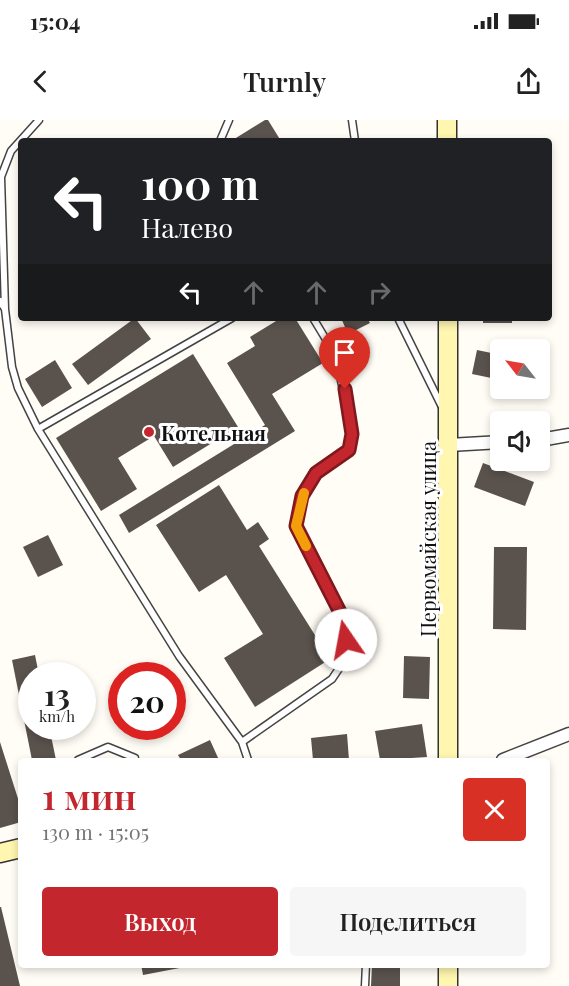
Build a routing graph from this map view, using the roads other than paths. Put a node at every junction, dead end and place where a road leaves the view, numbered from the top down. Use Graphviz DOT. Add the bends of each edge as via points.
graph roads {
  1 [pos="39,120"];
  2 [pos="229,120"];
  3 [pos="352,120"];
  4 [pos="447,120"];
  5 [pos="23,138"];
  6 [pos="221,138"];
  7 [pos="355,138"];
  8 [pos="447,138"];
  9 [pos="18,144"];
  10 [pos="0,301"];
  11 [pos="5,309"];
  12 [pos="227,321"];
  13 [pos="315,321"];
  14 [pos="399,321"];
  15 [pos="448,321"];
  16 [pos="448,417"];
  17 [pos="38,429"];
  18 [pos="569,435"];
  19 [pos="550,438"];
  20 [pos="490,443"];
  21 [pos="449,445"];
  22 [pos="569,734"];
  23 [pos="242,742"];
  24 [pos="83,758"];
  25 [pos="135,758"];
  26 [pos="247,758"];
  27 [pos="448,758"];
  28 [pos="507,758"];
  29 [pos="18,849"];
  30 [pos="0,854"];
  31 [pos="366,968"];
  32 [pos="448,968"];
  33 [pos="365,986"];
  34 [pos="448,986"];
  1 -- 5 [label="lane"];
  2 -- 6 [label="lane"];
  3 -- 7 [label="lane"];
  4 -- 8 [label="street"];
  9 -- 11 [label="lane" via="1,177"];
  10 -- 11 [label="lane"];
  11 -- 17 [label="lane" via="12,367"];
  12 -- 17 [label="lane"];
  13 -- 23 [label="lane" via="336,356 352,434 349,450 316,473 302,496 296,526 345,622 346,658 332,679"];
  14 -- 16 [label="lane" via="439,406"];
  15 -- 16 [label="street, Первомайская улица"];
  16 -- 21 [label="street, Первомайская улица"];
  17 -- 23 [label="lane" via="179,656"];
  18 -- 19 [label="street"];
  20 -- 21 [label="street"];
  21 -- 27 [label="street, Первомайская улица"];
  22 -- 28 [label="street"];
  23 -- 26 [label="lane"];
  24 -- 25 [label="lane" via="108,747"];
  29 -- 30 [label="street"];
  31 -- 33 [label="lane"];
  32 -- 34 [label="street"];
}
